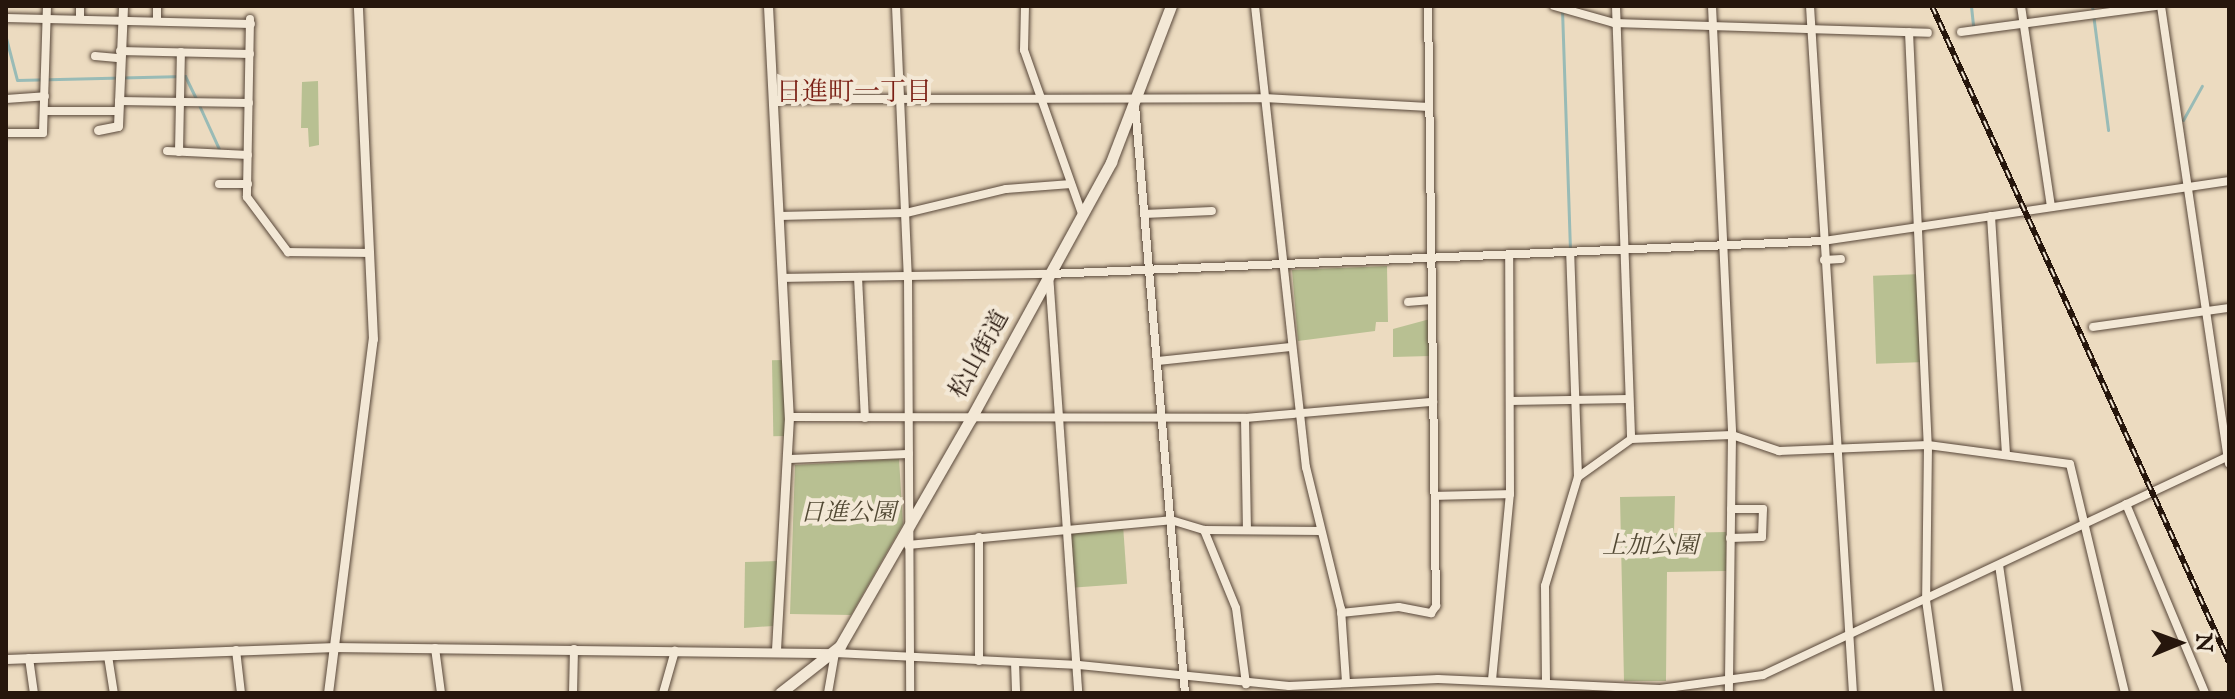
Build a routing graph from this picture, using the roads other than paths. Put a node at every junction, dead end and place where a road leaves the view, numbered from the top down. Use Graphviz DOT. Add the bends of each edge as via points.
graph roads {
  1 [pos="47,6"];
  2 [pos="80,6"];
  3 [pos="157,6"];
  4 [pos="358,6"];
  5 [pos="768,6"];
  6 [pos="896,6"];
  7 [pos="1025,6"];
  8 [pos="1171,6"];
  9 [pos="1255,6"];
  10 [pos="1428,6"];
  11 [pos="1554,6"];
  12 [pos="1616,6"];
  13 [pos="1712,6"];
  14 [pos="1810,6"];
  15 [pos="2021,6"];
  16 [pos="2159,6"];
  17 [pos="122,12"];
  18 [pos="6,18"];
  19 [pos="80,19"];
  20 [pos="157,19"];
  21 [pos="48,20"];
  22 [pos="1614,23"];
  23 [pos="1713,26"];
  24 [pos="2025,26"];
  25 [pos="1811,29"];
  26 [pos="1909,32"];
  27 [pos="1961,32"];
  28 [pos="1928,33"];
  29 [pos="181,52"];
  30 [pos="250,54"];
  31 [pos="120,55"];
  32 [pos="95,56"];
  33 [pos="45,96"];
  34 [pos="1040,96"];
  35 [pos="897,97"];
  36 [pos="1264,98"];
  37 [pos="6,99"];
  38 [pos="773,100"];
  39 [pos="181,102"];
  40 [pos="1136,102"];
  41 [pos="249,103"];
  42 [pos="118,106"];
  43 [pos="1429,107"];
  44 [pos="44,111"];
  45 [pos="98,130"];
  46 [pos="6,133"];
  47 [pos="167,151"];
  48 [pos="179,152"];
  49 [pos="248,155"];
  50 [pos="2229,181"];
  51 [pos="219,184"];
  52 [pos="248,184"];
  53 [pos="1071,184"];
  54 [pos="2192,187"];
  55 [pos="2051,207"];
  56 [pos="1212,211"];
  57 [pos="906,213"];
  58 [pos="1082,214"];
  59 [pos="1144,214"];
  60 [pos="779,216"];
  61 [pos="1991,216"];
  62 [pos="1921,227"];
  63 [pos="1823,241"];
  64 [pos="1723,245"];
  65 [pos="1620,251"];
  66 [pos="368,253"];
  67 [pos="1570,253"];
  68 [pos="1509,256"];
  69 [pos="1431,259"];
  70 [pos="1841,259"];
  71 [pos="1824,260"];
  72 [pos="1284,265"];
  73 [pos="1149,270"];
  74 [pos="1049,274"];
  75 [pos="908,276"];
  76 [pos="858,277"];
  77 [pos="782,278"];
  78 [pos="1431,300"];
  79 [pos="1408,302"];
  80 [pos="2229,308"];
  81 [pos="2208,311"];
  82 [pos="2093,327"];
  83 [pos="1291,347"];
  84 [pos="1157,361"];
  85 [pos="1629,399"];
  86 [pos="1575,400"];
  87 [pos="1510,401"];
  88 [pos="1433,402"];
  89 [pos="1301,415"];
  90 [pos="1162,416"];
  91 [pos="789,417"];
  92 [pos="865,418"];
  93 [pos="909,418"];
  94 [pos="971,418"];
  95 [pos="1064,418"];
  96 [pos="1245,418"];
  97 [pos="1732,435"];
  98 [pos="1631,439"];
  99 [pos="1836,445"];
  100 [pos="1928,445"];
  101 [pos="909,454"];
  102 [pos="2006,455"];
  103 [pos="788,459"];
  104 [pos="2229,459"];
  105 [pos="1578,477"];
  106 [pos="1510,494"];
  107 [pos="1435,496"];
  108 [pos="2126,504"];
  109 [pos="1731,509"];
  110 [pos="1171,520"];
  111 [pos="2086,523"];
  112 [pos="908,526"];
  113 [pos="1070,529"];
  114 [pos="1204,530"];
  115 [pos="1247,530"];
  116 [pos="1321,531"];
  117 [pos="979,537"];
  118 [pos="1730,538"];
  119 [pos="908,545"];
  120 [pos="1999,565"];
  121 [pos="1926,600"];
  122 [pos="1341,613"];
  123 [pos="1848,635"];
  124 [pos="336,647"];
  125 [pos="435,648"];
  126 [pos="574,649"];
  127 [pos="236,650"];
  128 [pos="675,651"];
  129 [pos="776,652"];
  130 [pos="835,653"];
  131 [pos="108,656"];
  132 [pos="29,658"];
  133 [pos="6,659"];
  134 [pos="908,659"];
  135 [pos="979,661"];
  136 [pos="1015,662"];
  137 [pos="1079,665"];
  138 [pos="1185,676"];
  139 [pos="1729,678"];
  140 [pos="1492,680"];
  141 [pos="1385,681"];
  142 [pos="1346,683"];
  143 [pos="1519,683"];
  144 [pos="1546,683"];
  145 [pos="1246,684"];
  146 [pos="1288,690"];
  147 [pos="1661,691"];
  148 [pos="34,693"];
  149 [pos="114,693"];
  150 [pos="241,693"];
  151 [pos="328,693"];
  152 [pos="441,693"];
  153 [pos="573,693"];
  154 [pos="663,693"];
  155 [pos="780,693"];
  156 [pos="828,693"];
  157 [pos="910,693"];
  158 [pos="1016,693"];
  159 [pos="1078,693"];
  160 [pos="1185,693"];
  161 [pos="1383,693"];
  162 [pos="1521,693"];
  163 [pos="1729,693"];
  164 [pos="1853,693"];
  165 [pos="1939,693"];
  166 [pos="2018,693"];
  167 [pos="2125,693"];
  168 [pos="2205,693"];
  1 -- 21 [label="street"];
  2 -- 19 [label="street"];
  3 -- 20 [label="street"];
  4 -- 66 [label="street"];
  5 -- 38 [label="street"];
  6 -- 35 [label="street"];
  7 -- 34 [label="street" via="1024,50"];
  8 -- 40 [label="main road, 松山街道"];
  9 -- 36 [label="street"];
  10 -- 43 [label="street"];
  11 -- 22 [label="street"];
  12 -- 22 [label="street"];
  13 -- 23 [label="street"];
  14 -- 25 [label="street"];
  15 -- 24 [label="street"];
  16 -- 24 [label="street"];
  16 -- 54 [label="street"];
  17 -- 19 [label="street"];
  17 -- 20 [label="street"];
  17 -- 31 [label="street"];
  18 -- 21 [label="street"];
  19 -- 21 [label="street"];
  20 -- 30 [label="street" via="250,22"];
  21 -- 33 [label="street"];
  22 -- 23 [label="street"];
  22 -- 65 [label="street"];
  23 -- 25 [label="street"];
  23 -- 64 [label="street"];
  24 -- 27 [label="street"];
  24 -- 55 [label="street"];
  25 -- 26 [label="street"];
  25 -- 63 [label="street"];
  26 -- 28 [label="street"];
  26 -- 62 [label="street"];
  29 -- 30 [label="street"];
  29 -- 31 [label="street"];
  29 -- 39 [label="street"];
  30 -- 41 [label="street"];
  31 -- 32 [label="street"];
  31 -- 42 [label="street"];
  33 -- 37 [label="street"];
  33 -- 44 [label="street"];
  34 -- 35 [label="street"];
  34 -- 40 [label="street"];
  34 -- 53 [label="street"];
  35 -- 38 [label="street"];
  35 -- 57 [label="street"];
  36 -- 40 [label="street"];
  36 -- 43 [label="street"];
  36 -- 72 [label="street"];
  38 -- 60 [label="street"];
  39 -- 41 [label="street"];
  39 -- 42 [label="street"];
  39 -- 48 [label="street"];
  40 -- 58 [label="main road, 松山街道"];
  40 -- 59 [label="street"];
  41 -- 49 [label="street"];
  42 -- 44 [label="street"];
  42 -- 45 [label="street" via="118,126"];
  43 -- 69 [label="street"];
  44 -- 46 [label="street" via="43,133"];
  47 -- 48 [label="street"];
  48 -- 49 [label="street"];
  49 -- 52 [label="street"];
  50 -- 54 [label="street"];
  51 -- 52 [label="street"];
  52 -- 66 [label="street" via="247,197 288,252"];
  53 -- 57 [label="street" via="1006,189"];
  53 -- 58 [label="street"];
  54 -- 55 [label="street"];
  54 -- 81 [label="street"];
  55 -- 61 [label="street"];
  56 -- 59 [label="street"];
  57 -- 60 [label="street"];
  57 -- 75 [label="street"];
  58 -- 74 [label="main road, 松山街道"];
  59 -- 73 [label="street"];
  60 -- 77 [label="street"];
  61 -- 62 [label="street"];
  61 -- 102 [label="street"];
  62 -- 63 [label="street"];
  62 -- 100 [label="street"];
  63 -- 64 [label="street"];
  63 -- 71 [label="street"];
  64 -- 65 [label="street"];
  64 -- 97 [label="street"];
  65 -- 67 [label="street"];
  65 -- 85 [label="street"];
  66 -- 124 [label="street" via="368,405"];
  67 -- 68 [label="street"];
  67 -- 86 [label="street"];
  68 -- 69 [label="street"];
  68 -- 87 [label="street"];
  69 -- 72 [label="street"];
  69 -- 78 [label="street"];
  70 -- 71 [label="street"];
  71 -- 99 [label="street"];
  72 -- 73 [label="street"];
  72 -- 83 [label="street"];
  73 -- 74 [label="street"];
  73 -- 84 [label="street"];
  74 -- 75 [label="street"];
  74 -- 94 [label="main road, 松山街道"];
  74 -- 95 [label="street"];
  75 -- 76 [label="street"];
  75 -- 93 [label="street"];
  76 -- 77 [label="street"];
  76 -- 92 [label="street"];
  77 -- 91 [label="street"];
  78 -- 79 [label="street"];
  78 -- 88 [label="street"];
  80 -- 81 [label="street"];
  81 -- 82 [label="street"];
  81 -- 104 [label="street"];
  83 -- 84 [label="street"];
  83 -- 89 [label="street"];
  84 -- 90 [label="street"];
  85 -- 86 [label="street"];
  85 -- 98 [label="street"];
  86 -- 87 [label="street"];
  86 -- 105 [label="street"];
  87 -- 106 [label="street"];
  88 -- 89 [label="street"];
  88 -- 107 [label="street"];
  89 -- 96 [label="street"];
  89 -- 116 [label="street"];
  90 -- 95 [label="street"];
  90 -- 96 [label="street"];
  90 -- 110 [label="street"];
  91 -- 92 [label="street"];
  91 -- 103 [label="street"];
  92 -- 93 [label="street"];
  93 -- 94 [label="street"];
  93 -- 101 [label="street"];
  94 -- 95 [label="street"];
  94 -- 112 [label="main road, 松山街道"];
  95 -- 113 [label="street"];
  96 -- 115 [label="street"];
  97 -- 98 [label="street"];
  97 -- 99 [label="street" via="1779,451"];
  97 -- 109 [label="street"];
  98 -- 105 [label="street"];
  99 -- 100 [label="street"];
  99 -- 123 [label="street"];
  100 -- 102 [label="street"];
  100 -- 121 [label="street"];
  101 -- 103 [label="street"];
  101 -- 112 [label="street"];
  102 -- 111 [label="street" via="2070,464"];
  103 -- 129 [label="street"];
  104 -- 108 [label="street"];
  105 -- 144 [label="street" via="1545,586"];
  106 -- 107 [label="street"];
  106 -- 140 [label="street"];
  107 -- 122 [label="street" via="1435,611"];
  108 -- 111 [label="street"];
  108 -- 168 [label="street"];
  109 -- 118 [label="street"];
  109 -- 118 [label="street" via="1763,509 1762,537"];
  110 -- 113 [label="street"];
  110 -- 114 [label="street"];
  110 -- 138 [label="street"];
  111 -- 120 [label="street"];
  111 -- 167 [label="street"];
  112 -- 119 [label="street"];
  112 -- 130 [label="main road, 松山街道"];
  113 -- 117 [label="street"];
  113 -- 137 [label="street"];
  114 -- 115 [label="street"];
  114 -- 145 [label="street" via="1236,608"];
  115 -- 116 [label="street"];
  116 -- 122 [label="street"];
  117 -- 119 [label="street"];
  117 -- 135 [label="street"];
  118 -- 139 [label="street"];
  119 -- 134 [label="street"];
  120 -- 121 [label="street"];
  120 -- 166 [label="street"];
  121 -- 123 [label="street"];
  121 -- 165 [label="street"];
  122 -- 142 [label="street"];
  123 -- 139 [label="street" via="1763,675"];
  123 -- 164 [label="street"];
  124 -- 125 [label="street"];
  124 -- 127 [label="street"];
  124 -- 151 [label="street"];
  125 -- 126 [label="street"];
  125 -- 152 [label="street"];
  126 -- 128 [label="street"];
  126 -- 153 [label="street"];
  127 -- 131 [label="street"];
  127 -- 150 [label="street"];
  128 -- 129 [label="street"];
  128 -- 154 [label="street"];
  129 -- 130 [label="street"];
  130 -- 134 [label="street"];
  130 -- 155 [label="main road, 松山街道"];
  130 -- 156 [label="street"];
  131 -- 132 [label="street"];
  131 -- 149 [label="street"];
  132 -- 133 [label="street"];
  132 -- 148 [label="street"];
  134 -- 135 [label="street"];
  134 -- 157 [label="street"];
  135 -- 136 [label="street"];
  136 -- 137 [label="street"];
  136 -- 158 [label="street"];
  137 -- 138 [label="street"];
  137 -- 159 [label="street"];
  138 -- 145 [label="street"];
  138 -- 160 [label="street"];
  139 -- 147 [label="street"];
  139 -- 163 [label="street"];
  140 -- 141 [label="street"];
  140 -- 143 [label="street"];
  141 -- 142 [label="street"];
  141 -- 161 [label="street"];
  142 -- 146 [label="street"];
  143 -- 144 [label="street"];
  143 -- 162 [label="street"];
  144 -- 147 [label="street"];
  145 -- 146 [label="street"];
}
